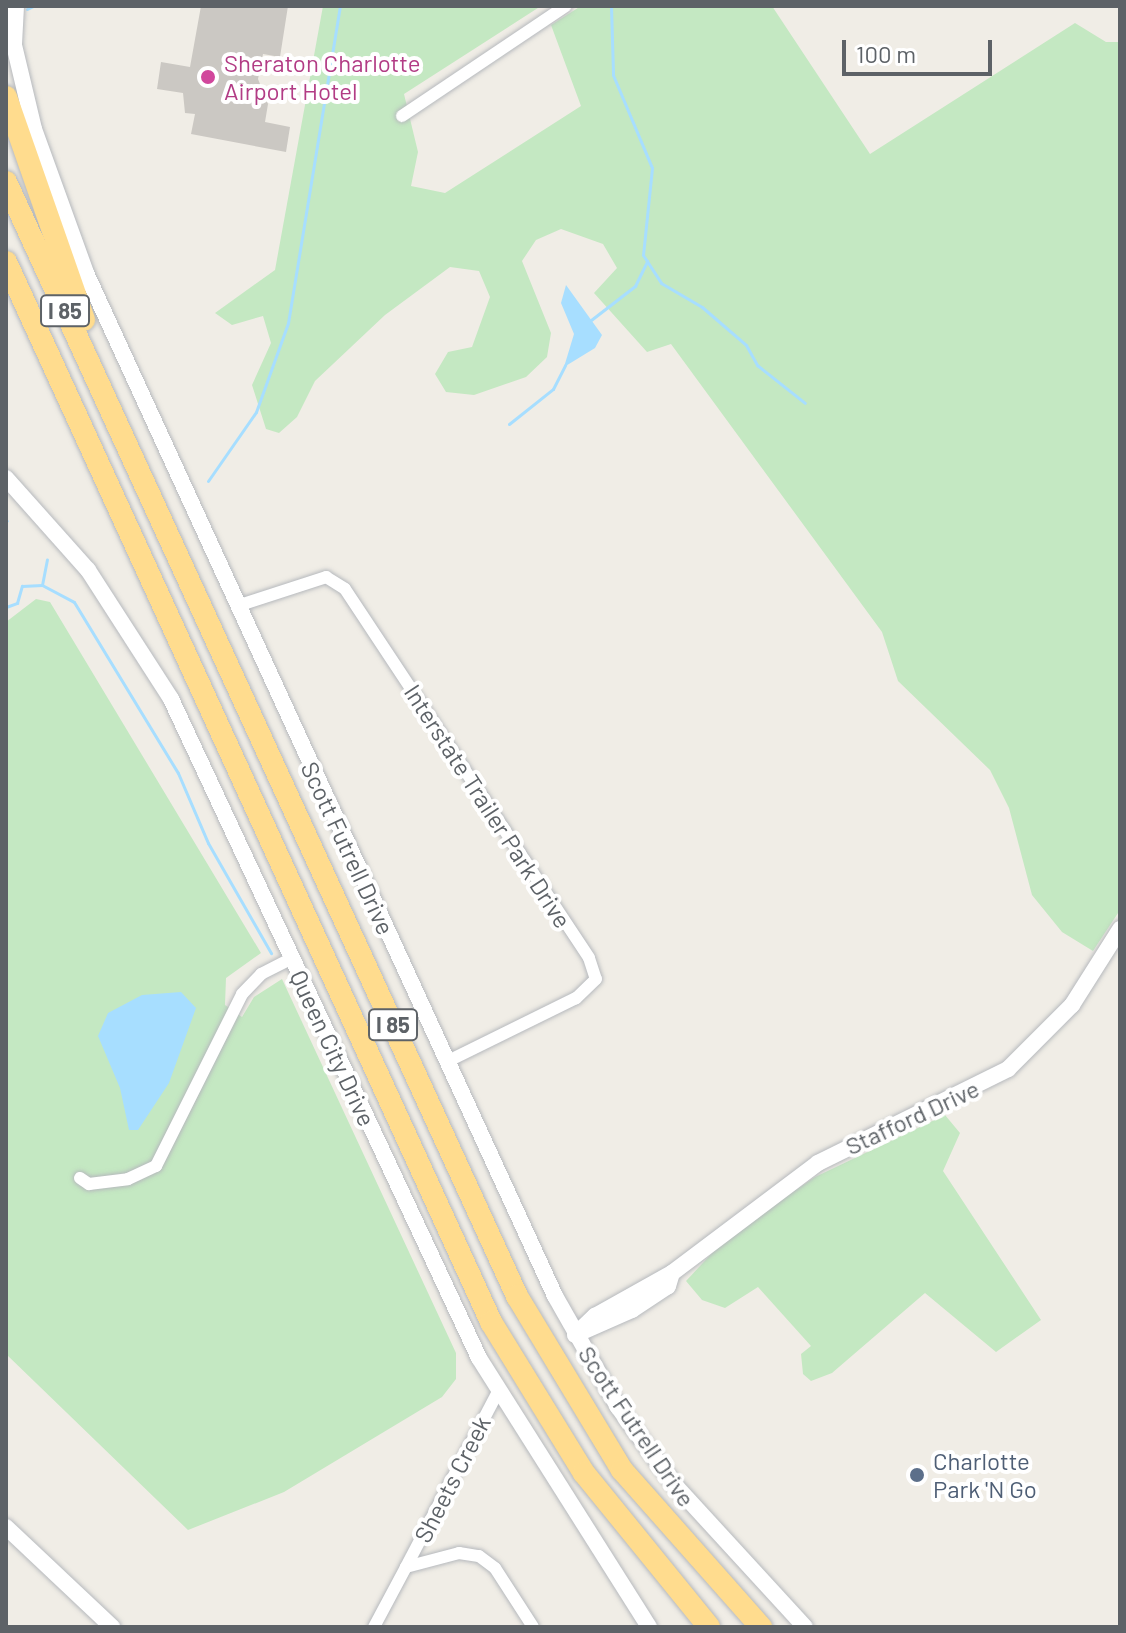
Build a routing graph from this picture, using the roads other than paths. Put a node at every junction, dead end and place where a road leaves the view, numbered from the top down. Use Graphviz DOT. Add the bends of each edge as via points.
graph roads {
  1 [pos="16,6"];
  2 [pos="566,6"];
  3 [pos="6,97"];
  4 [pos="402,116"];
  5 [pos="6,182"];
  6 [pos="6,262"];
  7 [pos="6,299"];
  8 [pos="123,439"];
  9 [pos="6,478"];
  10 [pos="111,494"];
  11 [pos="237,606"];
  12 [pos="1120,929"];
  13 [pos="292,958"];
  14 [pos="446,1062"];
  15 [pos="80,1178"];
  16 [pos="575,1335"];
  17 [pos="498,1392"];
  18 [pos="6,1527"];
  19 [pos="406,1567"];
  20 [pos="112,1627"];
  21 [pos="374,1627"];
  22 [pos="533,1627"];
  23 [pos="649,1627"];
  24 [pos="709,1627"];
  25 [pos="761,1627"];
  26 [pos="805,1627"];
  1 -- 11 [label="street, Scott Futrell Drive" via="17,64 58,201"];
  2 -- 4 [label="street"];
  3 -- 8 [label="highway"];
  5 -- 8 [label="highway, I 85"];
  6 -- 10 [label="highway, I 85"];
  7 -- 10 [label="highway"];
  8 -- 25 [label="highway, I 85" via="525,1310 622,1470"];
  9 -- 13 [label="street, Queen City Drive" via="88,570 138,640"];
  10 -- 24 [label="highway, I 85" via="491,1322 584,1473"];
  11 -- 14 [label="street, Scott Futrell Drive"];
  11 -- 14 [label="street, Interstate Trailer Park Drive" via="326,577 345,589 589,958 596,979 576,998"];
  12 -- 16 [label="street, Stafford Drive" via="1072,1005 1008,1069 818,1163 672,1273 668,1286 632,1310"];
  13 -- 15 [label="street" via="261,974 242,994 156,1166 128,1179 89,1184"];
  13 -- 17 [label="street, Queen City Drive"];
  14 -- 16 [label="street, Scott Futrell Drive"];
  16 -- 26 [label="street, Scott Futrell Drive" via="673,1483"];
  17 -- 19 [label="street, Sheets Creek"];
  17 -- 23 [label="street, Queen City Drive"];
  18 -- 20 [label="street"];
  19 -- 21 [label="street, Sheets Creek"];
  19 -- 22 [label="street" via="459,1553 479,1556 495,1568"];
}
